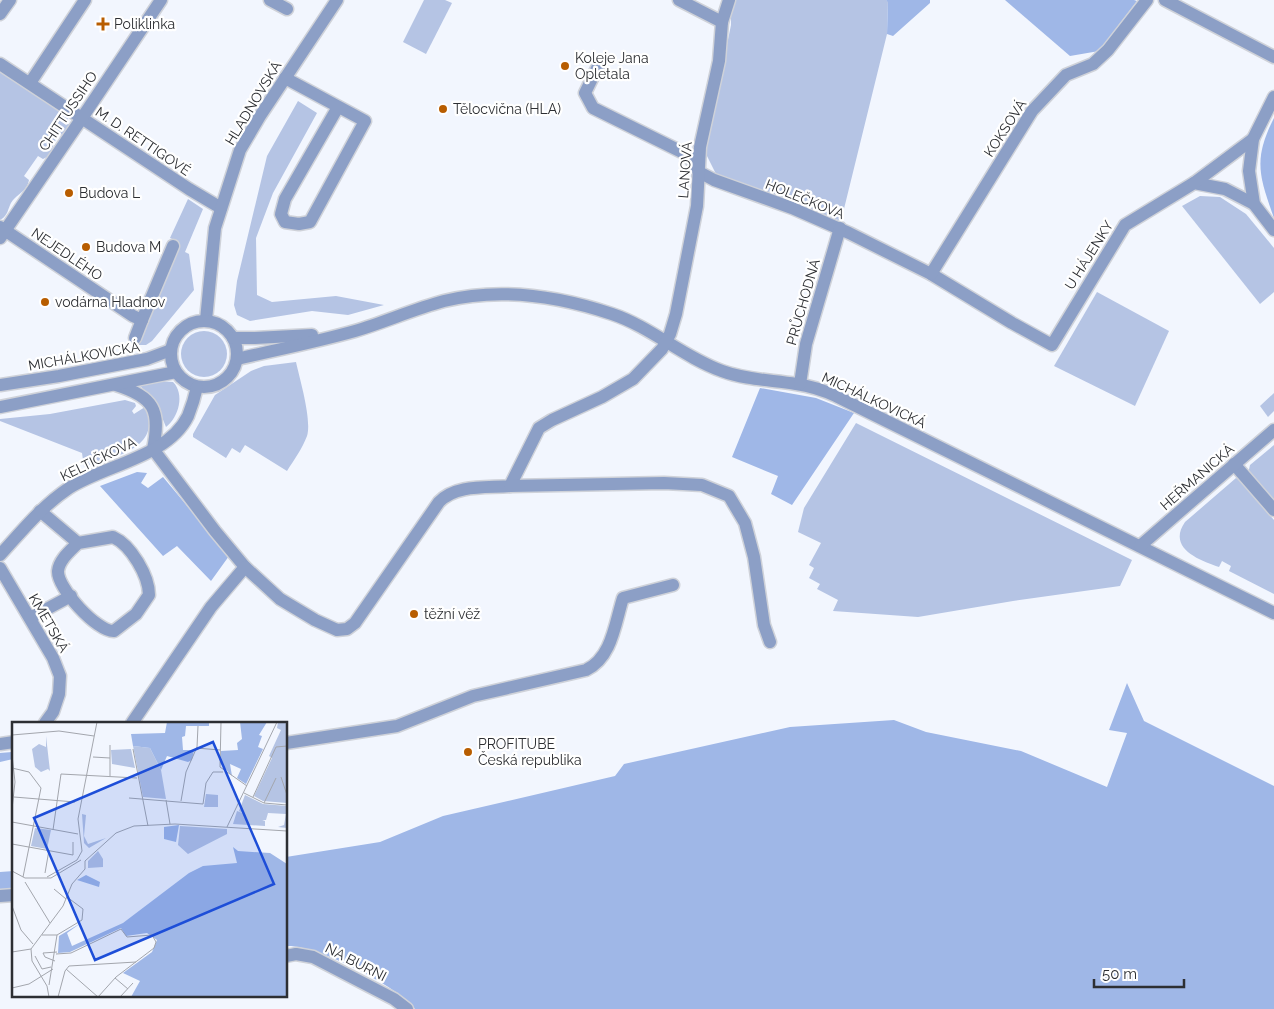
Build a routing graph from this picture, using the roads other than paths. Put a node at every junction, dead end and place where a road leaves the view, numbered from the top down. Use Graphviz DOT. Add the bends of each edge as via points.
graph roads {
  1 [pos="10,0"];
  2 [pos="85,0"];
  3 [pos="160,0"];
  4 [pos="270,0"];
  5 [pos="338,0"];
  6 [pos="679,0"];
  7 [pos="729,0"];
  8 [pos="1147,0"];
  9 [pos="1165,0"];
  10 [pos="287,9"];
  11 [pos="0,14"];
  12 [pos="722,22"];
  13 [pos="1274,57"];
  14 [pos="600,62"];
  15 [pos="0,64"];
  16 [pos="285,78"];
  17 [pos="30,83"];
  18 [pos="1274,97"];
  19 [pos="338,107"];
  20 [pos="82,118"];
  21 [pos="1253,139"];
  22 [pos="699,172"];
  23 [pos="1194,183"];
  24 [pos="1254,204"];
  25 [pos="221,208"];
  26 [pos="840,228"];
  27 [pos="1274,230"];
  28 [pos="2,232"];
  29 [pos="173,246"];
  30 [pos="931,274"];
  31 [pos="142,320"];
  32 [pos="206,320"];
  33 [pos="354,331"];
  34 [pos="135,338"];
  35 [pos="233,338"];
  36 [pos="666,342"];
  37 [pos="1052,345"];
  38 [pos="171,350"];
  39 [pos="237,359"];
  40 [pos="176,372"];
  41 [pos="800,384"];
  42 [pos="0,385"];
  43 [pos="116,385"];
  44 [pos="197,386"];
  45 [pos="0,407"];
  46 [pos="1274,430"];
  47 [pos="153,449"];
  48 [pos="1234,464"];
  49 [pos="510,486"];
  50 [pos="1274,510"];
  51 [pos="40,511"];
  52 [pos="78,544"];
  53 [pos="1140,546"];
  54 [pos="0,555"];
  55 [pos="245,567"];
  56 [pos="0,568"];
  57 [pos="673,585"];
  58 [pos="71,596"];
  59 [pos="1274,613"];
  60 [pos="30,618"];
  61 [pos="770,642"];
  62 [pos="46,722"];
  63 [pos="133,722"];
  64 [pos="288,743"];
  65 [pos="288,956"];
  66 [pos="407,1009"];
  1 -- 11 [label="street"];
  2 -- 17 [label="street"];
  3 -- 20 [label="street, CHITTUSSIHO"];
  4 -- 10 [label="street"];
  5 -- 16 [label="street, HLADNOVSKÁ"];
  6 -- 12 [label="street"];
  7 -- 12 [label="street, LANOVÁ"];
  8 -- 30 [label="street, KOKSOVÁ" via="1108,50 1093,64 1066,75 1032,111"];
  9 -- 13 [label="street"];
  12 -- 22 [label="street, LANOVÁ" via="719,61 700,147"];
  14 -- 22 [label="street, HOLEČKOVA" via="586,93 592,108 688,155"];
  15 -- 17 [label="street, M. D. RETTIGOVÉ"];
  16 -- 19 [label="street"];
  16 -- 25 [label="street, HLADNOVSKÁ" via="240,150"];
  17 -- 20 [label="street, M. D. RETTIGOVÉ"];
  18 -- 21 [label="street"];
  19 -- 19 [label="street" via="285,199 281,214 286,222 310,222 365,121"];
  20 -- 25 [label="street, M. D. RETTIGOVÉ"];
  20 -- 28 [label="street, CHITTUSSIHO"];
  21 -- 23 [label="street, U HÁJENKY"];
  21 -- 24 [label="street" via="1249,170"];
  22 -- 26 [label="street, HOLEČKOVA"];
  22 -- 36 [label="street, LANOVÁ" via="697,206 676,314"];
  23 -- 24 [label="street" via="1225,189"];
  23 -- 37 [label="street, U HÁJENKY" via="1125,225"];
  24 -- 27 [label="street"];
  25 -- 32 [label="street, HLADNOVSKÁ" via="215,228"];
  26 -- 30 [label="street, HOLEČKOVA"];
  26 -- 41 [label="street, PRŮCHODNÁ" via="807,339"];
  28 -- 31 [label="street, NEJEDLÉHO"];
  29 -- 31 [label="street"];
  30 -- 37 [label="street, HOLEČKOVA"];
  31 -- 34 [label="street"];
  32 -- 35 [label="street" via="224,327"];
  32 -- 38 [label="street" via="196,321 182,329 176,335"];
  33 -- 35 [label="street, MICHÁLKOVICKÁ"];
  33 -- 36 [label="street, MICHÁLKOVICKÁ" via="454,299 517,294 603,311"];
  33 -- 39 [label="street, MICHÁLKOVICKÁ"];
  35 -- 39 [label="street"];
  36 -- 41 [label="street, MICHÁLKOVICKÁ" via="722,371"];
  36 -- 49 [label="street, LANOVÁ" via="633,379 539,428"];
  38 -- 40 [label="street"];
  38 -- 42 [label="street, MICHÁLKOVICKÁ" via="148,360"];
  39 -- 44 [label="street" via="224,381"];
  40 -- 43 [label="street"];
  40 -- 44 [label="street" via="186,382"];
  41 -- 53 [label="street, MICHÁLKOVICKÁ" via="844,399"];
  43 -- 45 [label="street"];
  43 -- 47 [label="street" via="138,393 151,405 156,422"];
  44 -- 47 [label="street, KELTIČKOVA" via="181,427"];
  46 -- 48 [label="street, HEŘMANICKÁ"];
  47 -- 51 [label="street, KELTIČKOVA" via="80,482"];
  47 -- 55 [label="street"];
  48 -- 50 [label="street"];
  48 -- 53 [label="street, HEŘMANICKÁ"];
  49 -- 55 [label="street" via="468,489 446,495 355,623 347,628 337,630 314,620 280,599"];
  49 -- 61 [label="street" via="664,483 702,485 728,496 745,523"];
  51 -- 52 [label="street"];
  51 -- 54 [label="street, KELTIČKOVA"];
  52 -- 58 [label="street" via="63,559 58,570 61,585"];
  52 -- 58 [label="street" via="109,537 118,539 136,558 149,595 136,614 110,632 96,624"];
  53 -- 59 [label="street, MICHÁLKOVICKÁ"];
  55 -- 63 [label="street" via="212,607"];
  56 -- 60 [label="street, KMETSKÁ"];
  57 -- 64 [label="street" via="623,598 604,655 586,670 472,696 398,726"];
  58 -- 60 [label="street"];
  60 -- 62 [label="street, KMETSKÁ" via="54,658 60,676 59,694"];
  65 -- 66 [label="street, NA BURNI" via="313,958 394,999"];
}
